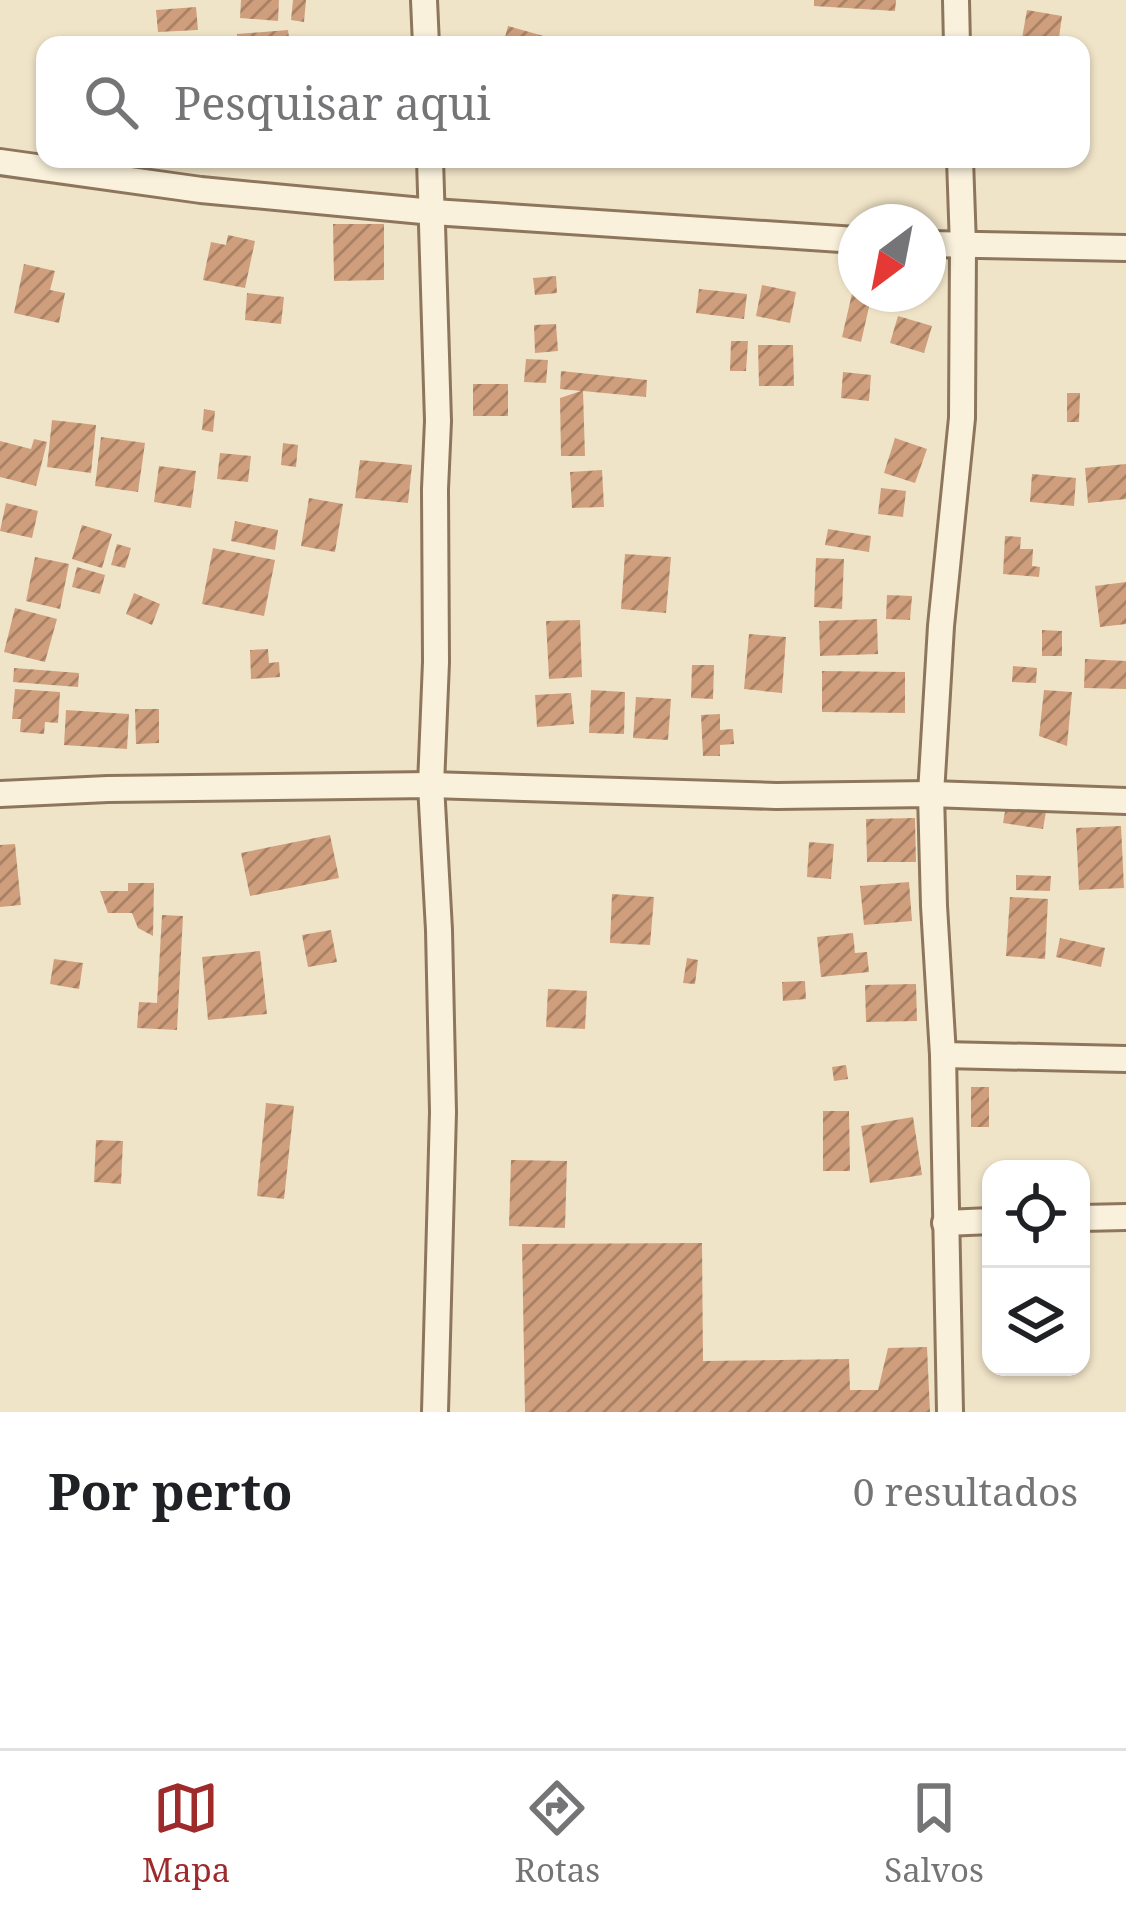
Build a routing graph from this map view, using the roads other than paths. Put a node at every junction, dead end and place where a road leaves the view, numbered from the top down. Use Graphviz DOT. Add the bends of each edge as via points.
graph roads {
  1 [pos="424,0"];
  2 [pos="956,0"];
  3 [pos="426,36"];
  4 [pos="957,36"];
  5 [pos="0,162"];
  6 [pos="36,167"];
  7 [pos="43,168"];
  8 [pos="431,168"];
  9 [pos="960,168"];
  10 [pos="433,212"];
  11 [pos="838,239"];
  12 [pos="946,245"];
  13 [pos="963,246"];
  14 [pos="1126,248"];
  15 [pos="431,785"];
  16 [pos="0,794"];
  17 [pos="931,794"];
  18 [pos="1126,801"];
  19 [pos="943,1055"];
  20 [pos="1126,1060"];
  21 [pos="1126,1217"];
  22 [pos="1090,1218"];
  23 [pos="982,1221"];
  24 [pos="945,1223"];
  25 [pos="435,1412"];
  26 [pos="950,1412"];
  1 -- 3 [label="street"];
  2 -- 4 [label="street"];
  5 -- 6 [label="street"];
  7 -- 10 [label="street"];
  8 -- 10 [label="street"];
  9 -- 13 [label="street"];
  10 -- 11 [label="street"];
  10 -- 15 [label="street"];
  12 -- 13 [label="street"];
  13 -- 14 [label="street"];
  13 -- 17 [label="street" via="962,418"];
  15 -- 16 [label="street"];
  15 -- 17 [label="street"];
  15 -- 25 [label="street" via="443,1112"];
  17 -- 18 [label="street"];
  17 -- 19 [label="street"];
  19 -- 20 [label="street"];
  19 -- 24 [label="street"];
  21 -- 22 [label="street"];
  23 -- 24 [label="street"];
  24 -- 26 [label="street"];
}
